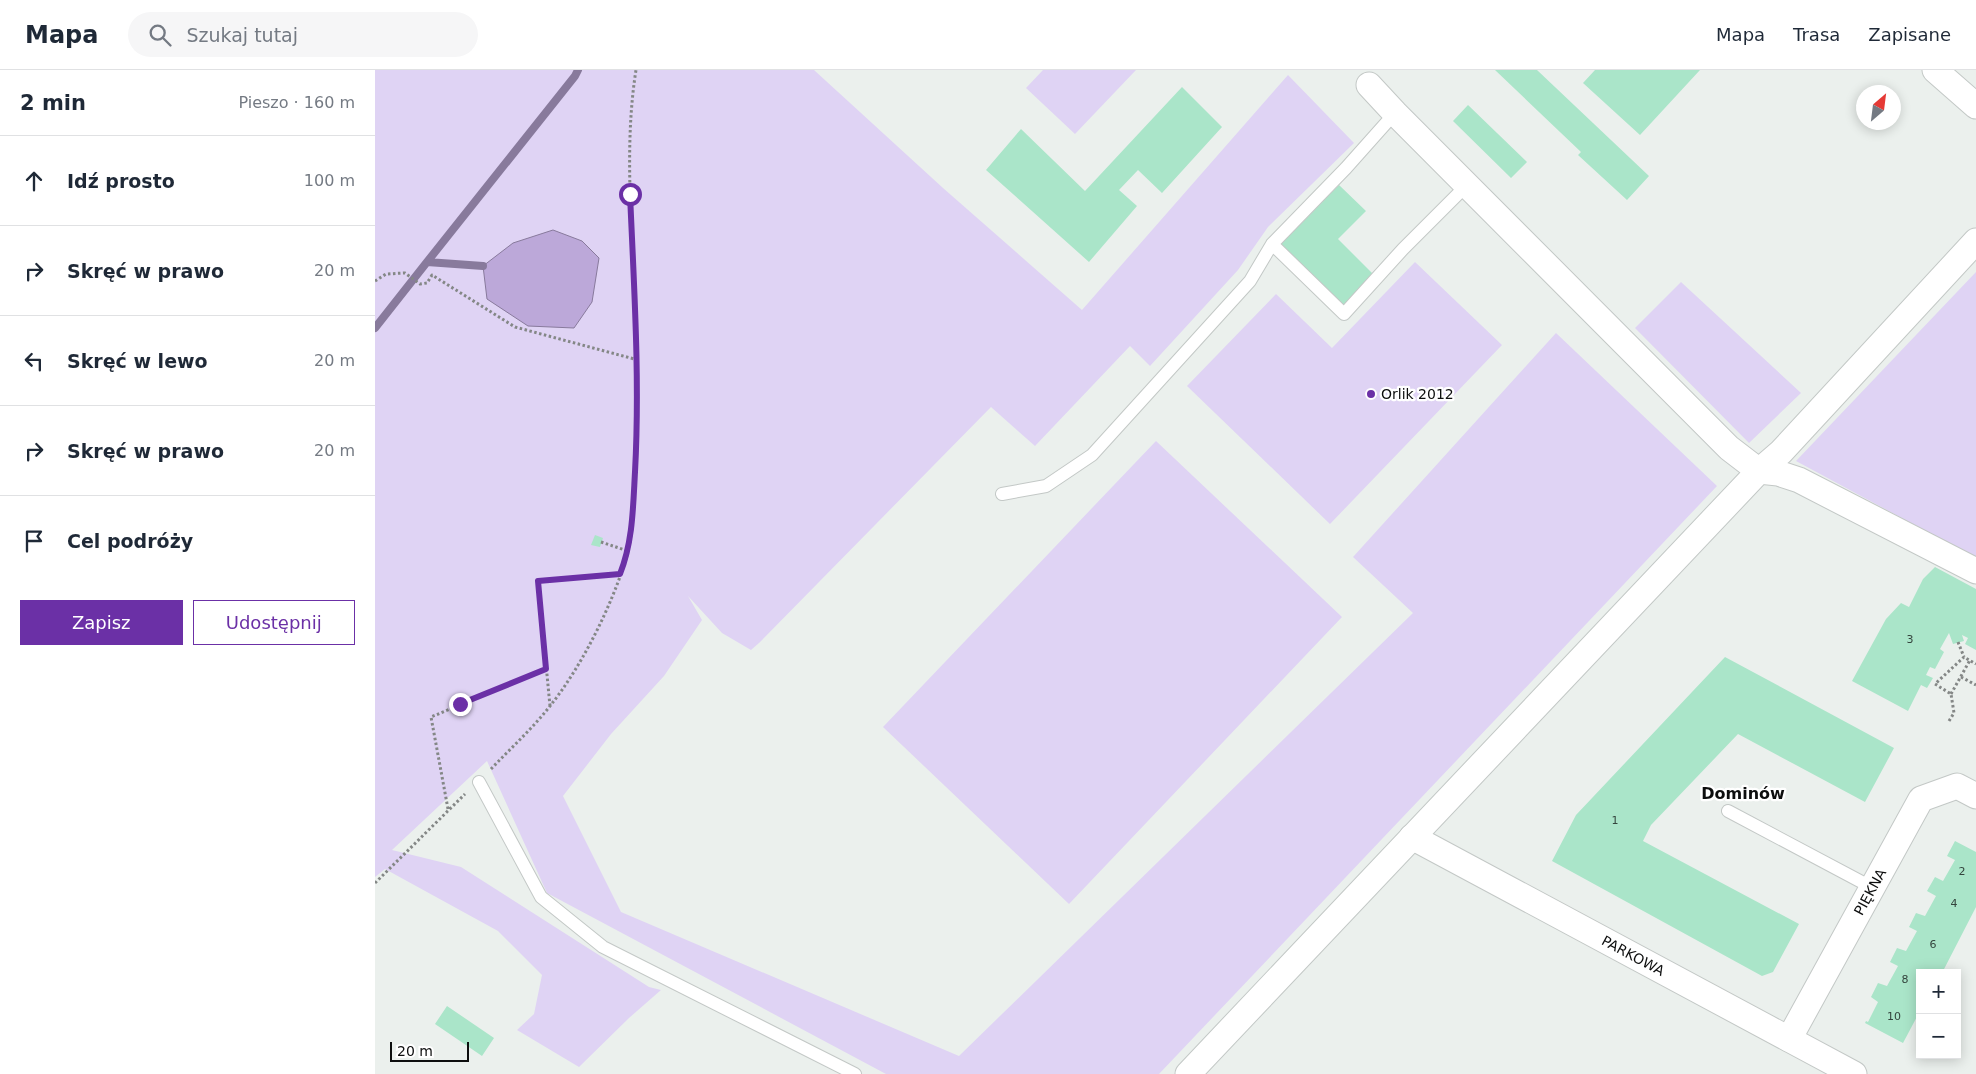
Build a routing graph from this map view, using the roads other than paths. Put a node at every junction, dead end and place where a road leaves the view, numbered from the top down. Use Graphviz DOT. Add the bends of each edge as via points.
graph roads {
  1 [pos="1935,70"];
  2 [pos="1369,85"];
  3 [pos="1976,106"];
  4 [pos="1395,113"];
  5 [pos="1467,185"];
  6 [pos="1976,241"];
  7 [pos="1272,244"];
  8 [pos="1759,471"];
  9 [pos="1002,494"];
  10 [pos="1976,571"];
  11 [pos="479,782"];
  12 [pos="1976,796"];
  13 [pos="1728,811"];
  14 [pos="1412,838"];
  15 [pos="1873,888"];
  16 [pos="1789,1039"];
  17 [pos="855,1074"];
  18 [pos="1188,1074"];
  19 [pos="1854,1074"];
  1 -- 3 [label="street"];
  2 -- 4 [label="street"];
  4 -- 5 [label="street"];
  4 -- 7 [label="lane"];
  5 -- 7 [label="lane" via="1344,314"];
  5 -- 8 [label="street" via="1729,448"];
  6 -- 8 [label="street" via="1781,452"];
  7 -- 9 [label="lane" via="1251,281 1092,455 1046,486"];
  8 -- 10 [label="street" via="1799,480"];
  8 -- 14 [label="street"];
  11 -- 17 [label="lane" via="541,897 603,947"];
  12 -- 15 [label="street, PIĘKNA" via="1957,786 1921,799"];
  13 -- 15 [label="lane"];
  14 -- 16 [label="street, PARKOWA"];
  14 -- 18 [label="street"];
  15 -- 16 [label="street, PIĘKNA"];
  16 -- 19 [label="street, PARKOWA"];
}
